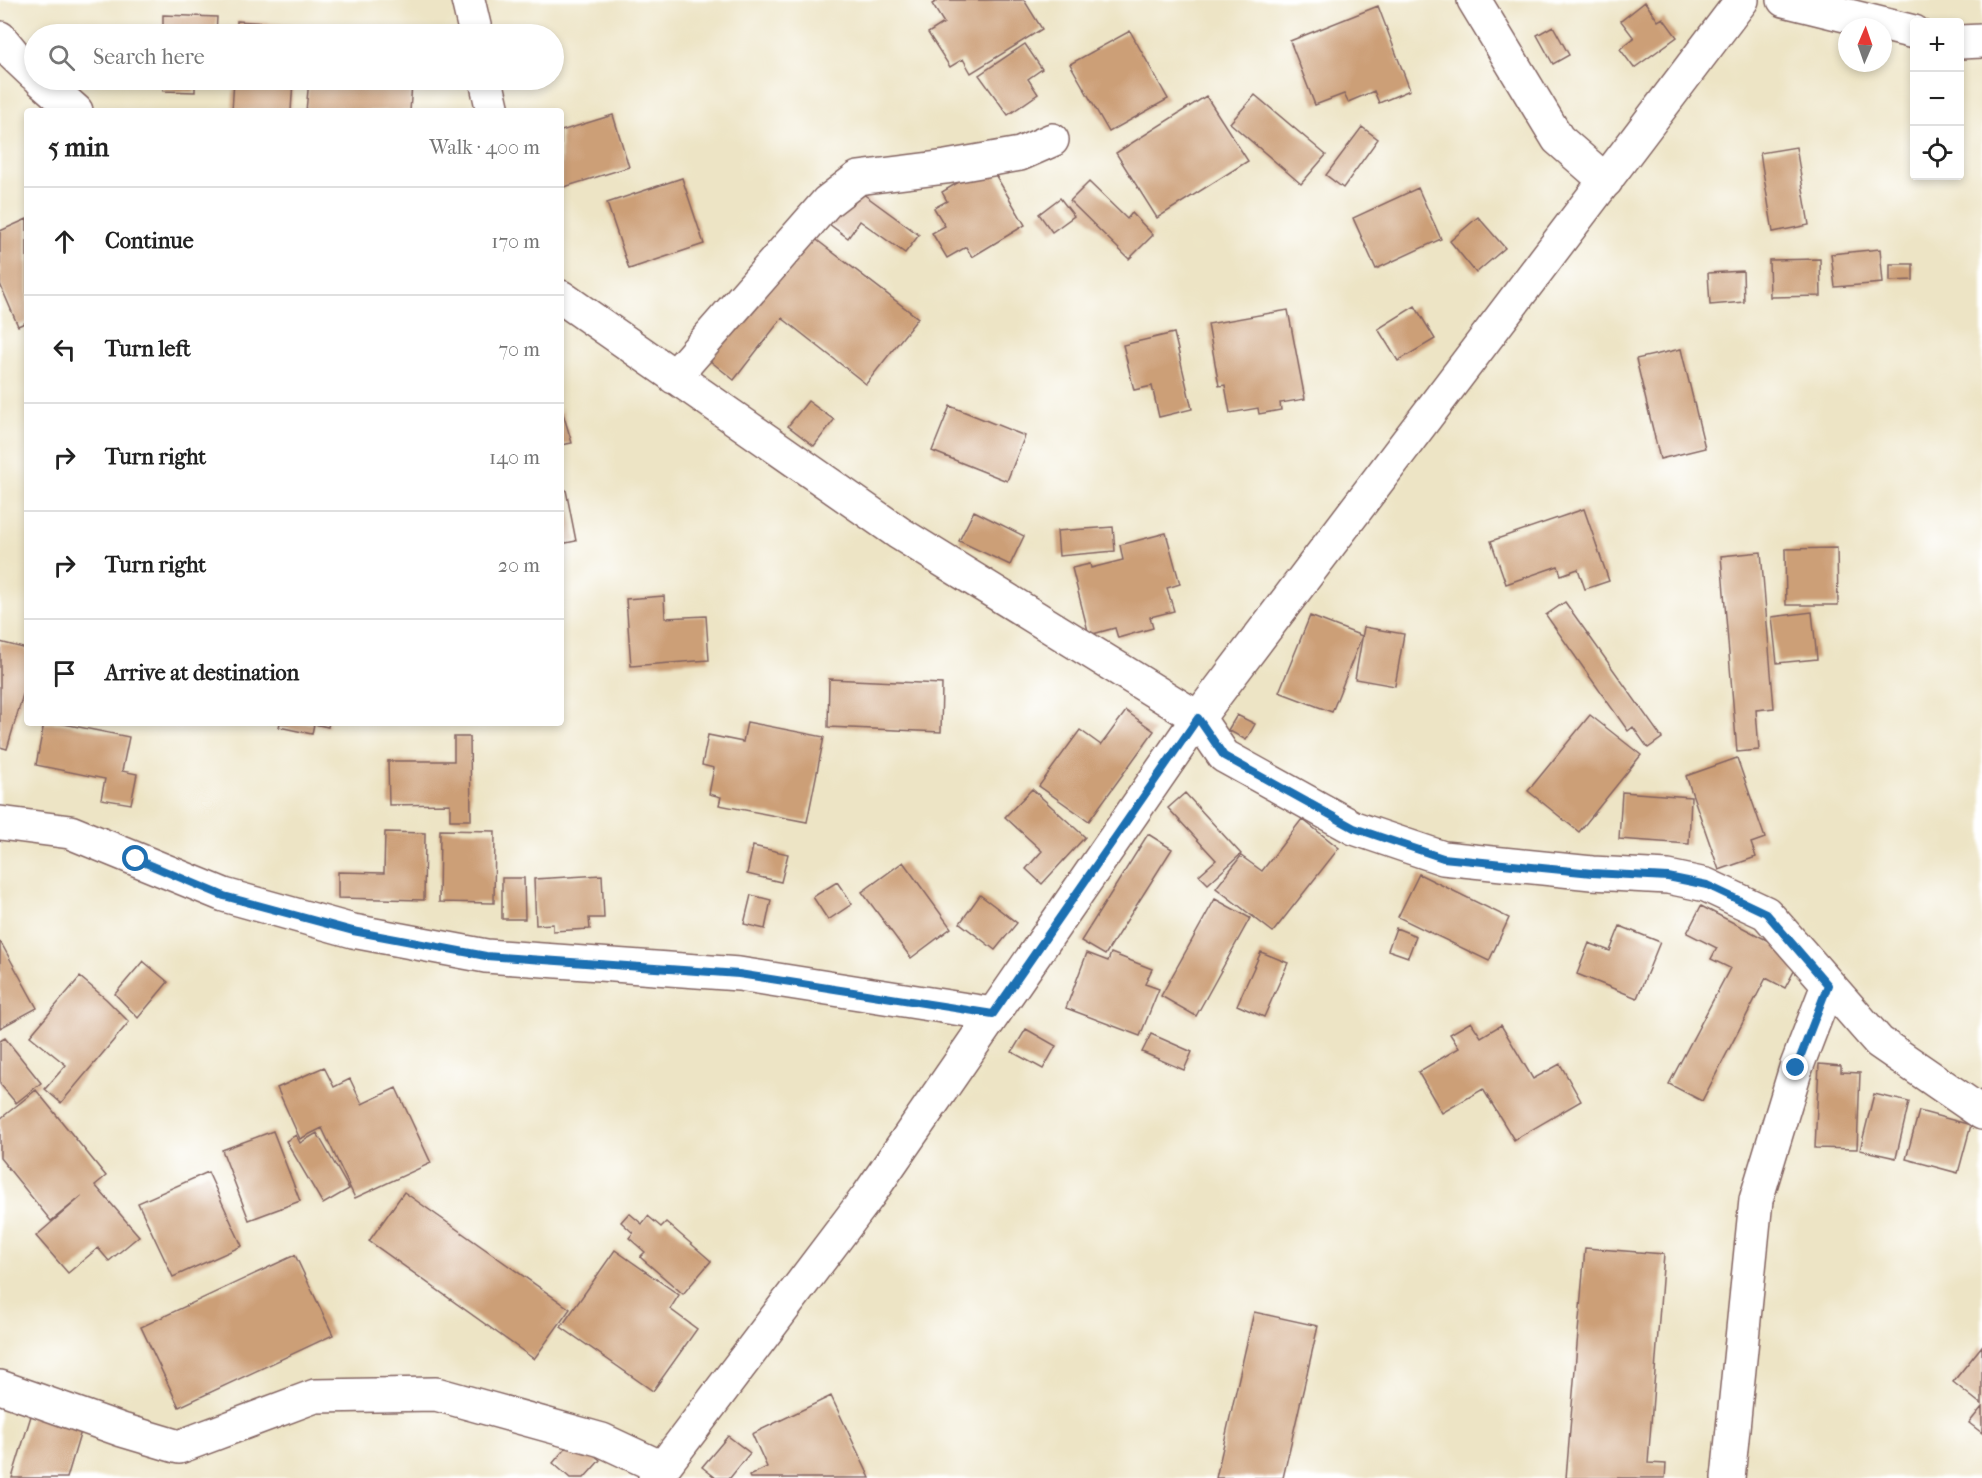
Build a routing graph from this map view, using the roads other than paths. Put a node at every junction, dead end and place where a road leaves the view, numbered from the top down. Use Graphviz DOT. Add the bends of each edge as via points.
graph roads {
  1 [pos="468,0"];
  2 [pos="1474,0"];
  3 [pos="1742,0"];
  4 [pos="1784,0"];
  5 [pos="474,24"];
  6 [pos="1910,31"];
  7 [pos="0,39"];
  8 [pos="1982,41"];
  9 [pos="1964,42"];
  10 [pos="24,65"];
  11 [pos="52,90"];
  12 [pos="488,90"];
  13 [pos="73,108"];
  14 [pos="492,108"];
  15 [pos="1052,140"];
  16 [pos="1606,181"];
  17 [pos="564,299"];
  18 [pos="674,377"];
  19 [pos="1198,718"];
  20 [pos="0,823"];
  21 [pos="1828,985"];
  22 [pos="993,1014"];
  23 [pos="1982,1113"];
  24 [pos="0,1387"];
  25 [pos="659,1473"];
  26 [pos="1728,1478"];
  1 -- 5 [label="street"];
  2 -- 16 [label="street" via="1558,139"];
  3 -- 16 [label="street"];
  4 -- 6 [label="street"];
  7 -- 10 [label="street"];
  8 -- 9 [label="street"];
  11 -- 13 [label="street"];
  12 -- 14 [label="street"];
  15 -- 18 [label="street" via="1020,154 858,178 827,202"];
  16 -- 19 [label="street"];
  17 -- 18 [label="street"];
  18 -- 19 [label="street" via="898,533"];
  19 -- 21 [label="street" via="1224,756 1354,828 1443,858 1668,877 1707,885 1766,913"];
  19 -- 22 [label="street"];
  20 -- 22 [label="street" via="70,832 224,896 353,931 486,956 739,974"];
  21 -- 23 [label="street" via="1879,1042"];
  21 -- 26 [label="street" via="1796,1068 1756,1200"];
  22 -- 25 [label="street" via="868,1196"];
  24 -- 25 [label="street" via="179,1447 315,1396 436,1394 602,1440"];
}
